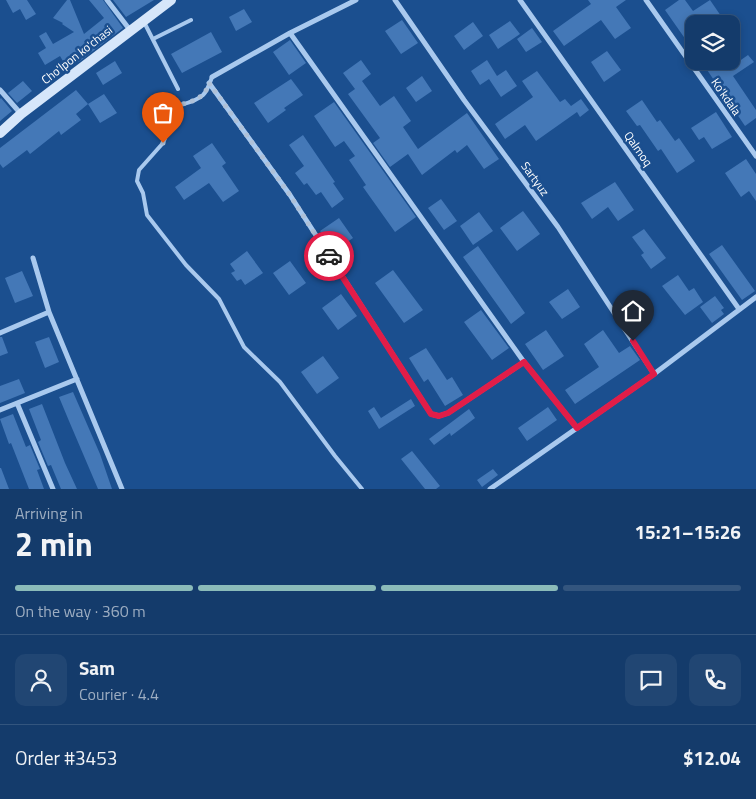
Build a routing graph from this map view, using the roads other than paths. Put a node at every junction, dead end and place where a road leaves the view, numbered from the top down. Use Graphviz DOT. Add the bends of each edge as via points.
graph roads {
  1 [pos="107,0"];
  2 [pos="171,0"];
  3 [pos="356,0"];
  4 [pos="395,0"];
  5 [pos="520,0"];
  6 [pos="646,0"];
  7 [pos="144,20"];
  8 [pos="191,20"];
  9 [pos="130,30"];
  10 [pos="290,33"];
  11 [pos="153,39"];
  12 [pos="212,78"];
  13 [pos="209,83"];
  14 [pos="178,89"];
  15 [pos="0,90"];
  16 [pos="21,114"];
  17 [pos="0,133"];
  18 [pos="756,156"];
  19 [pos="33,258"];
  20 [pos="756,297"];
  21 [pos="739,309"];
  22 [pos="49,312"];
  23 [pos="0,333"];
  24 [pos="524,362"];
  25 [pos="654,374"];
  26 [pos="77,379"];
  27 [pos="17,403"];
  28 [pos="0,410"];
  29 [pos="577,428"];
  30 [pos="54,489"];
  31 [pos="122,489"];
  32 [pos="362,489"];
  33 [pos="490,489"];
  1 -- 9 [label="street"];
  2 -- 7 [label="main road, Cho'lpon ko'chasi"];
  3 -- 10 [label="street"];
  4 -- 25 [label="street, Sartyuz" via="558,227"];
  5 -- 21 [label="street, Qalmoq"];
  6 -- 18 [label="street, Ko'kdala"];
  7 -- 9 [label="main road, Cho'lpon ko'chasi"];
  7 -- 11 [label="lane"];
  8 -- 11 [label="lane"];
  9 -- 16 [label="main road, Cho'lpon ko'chasi"];
  10 -- 12 [label="street"];
  10 -- 24 [label="street"];
  11 -- 14 [label="lane"];
  12 -- 13 [label="lane"];
  13 -- 24 [label="street" via="290,195 431,414 448,413"];
  13 -- 32 [label="lane" via="203,95 189,103 169,107 162,113 166,136 139,170 137,181 147,216 219,300 244,347 280,382"];
  15 -- 16 [label="street"];
  16 -- 17 [label="main road, Cho'lpon ko'chasi"];
  19 -- 22 [label="street"];
  20 -- 21 [label="street"];
  21 -- 25 [label="street"];
  22 -- 23 [label="street"];
  22 -- 26 [label="street"];
  24 -- 29 [label="street"];
  25 -- 29 [label="street"];
  26 -- 27 [label="street"];
  26 -- 31 [label="street"];
  27 -- 28 [label="street"];
  27 -- 30 [label="street"];
  29 -- 33 [label="street"];
}
